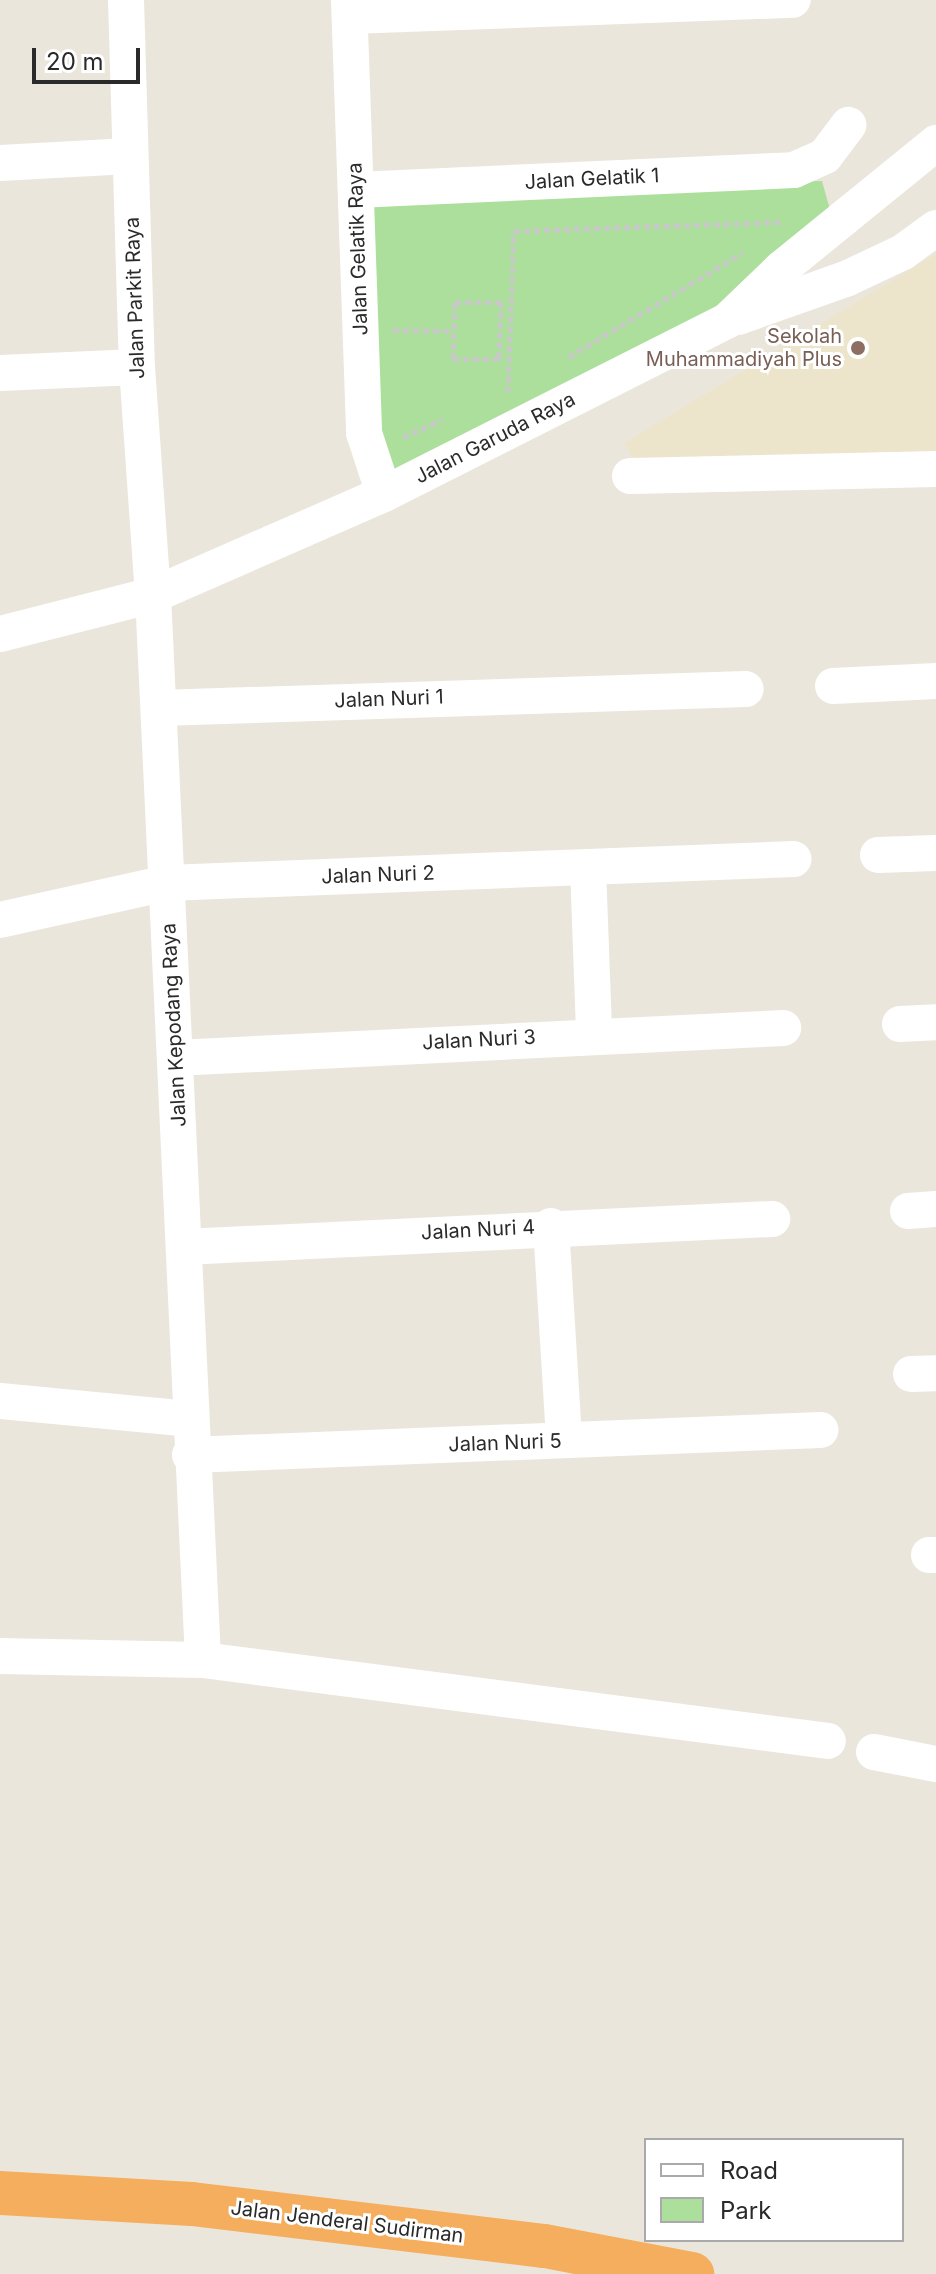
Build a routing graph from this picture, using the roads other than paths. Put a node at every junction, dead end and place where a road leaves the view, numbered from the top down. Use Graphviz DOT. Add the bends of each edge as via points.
graph roads {
  1 [pos="126,0"];
  2 [pos="793,0"];
  3 [pos="350,8"];
  4 [pos="848,125"];
  5 [pos="936,143"];
  6 [pos="129,156"];
  7 [pos="0,163"];
  8 [pos="356,190"];
  9 [pos="936,228"];
  10 [pos="728,320"];
  11 [pos="137,367"];
  12 [pos="0,373"];
  13 [pos="936,469"];
  14 [pos="630,476"];
  15 [pos="384,494"];
  16 [pos="153,595"];
  17 [pos="0,634"];
  18 [pos="936,681"];
  19 [pos="833,686"];
  20 [pos="746,689"];
  21 [pos="159,708"];
  22 [pos="936,853"];
  23 [pos="878,855"];
  24 [pos="794,859"];
  25 [pos="588,867"];
  26 [pos="167,883"];
  27 [pos="0,920"];
  28 [pos="936,1022"];
  29 [pos="900,1024"];
  30 [pos="783,1028"];
  31 [pos="594,1033"];
  32 [pos="175,1058"];
  33 [pos="772,1219"];
  34 [pos="551,1226"];
  35 [pos="184,1247"];
  36 [pos="0,1401"];
  37 [pos="189,1419"];
  38 [pos="821,1430"];
  39 [pos="564,1440"];
  40 [pos="190,1455"];
  41 [pos="0,1656"];
  42 [pos="203,1660"];
  43 [pos="828,1741"];
  44 [pos="874,1752"];
  45 [pos="936,1764"];
  46 [pos="0,2193"];
  47 [pos="692,2274"];
  1 -- 6 [label="street, Jalan Parkit Raya"];
  2 -- 3 [label="street"];
  3 -- 8 [label="street, Jalan Gelatik Raya"];
  4 -- 8 [label="street, Jalan Gelatik 1" via="825,156 794,170"];
  5 -- 10 [label="street, Jalan Garuda Raya" via="781,269"];
  6 -- 7 [label="street"];
  6 -- 11 [label="street, Jalan Parkit Raya"];
  8 -- 15 [label="street, Jalan Gelatik Raya" via="369,451"];
  9 -- 10 [label="street" via="903,252 848,278"];
  10 -- 15 [label="street, Jalan Garuda Raya"];
  11 -- 12 [label="street"];
  11 -- 16 [label="street, Jalan Parkit Raya"];
  13 -- 14 [label="street"];
  15 -- 16 [label="street, Jalan Garuda Raya"];
  16 -- 17 [label="street, Jalan Garuda Raya"];
  16 -- 21 [label="street, Jalan Kepodang Raya"];
  18 -- 19 [label="street"];
  20 -- 21 [label="street, Jalan Nuri 1"];
  21 -- 26 [label="street, Jalan Kepodang Raya"];
  22 -- 23 [label="street"];
  24 -- 25 [label="street, Jalan Nuri 2"];
  25 -- 26 [label="street, Jalan Nuri 2"];
  25 -- 31 [label="street"];
  26 -- 27 [label="street, Jalan Nuri 2"];
  26 -- 32 [label="street, Jalan Kepodang Raya"];
  28 -- 29 [label="street"];
  30 -- 31 [label="street, Jalan Nuri 3"];
  31 -- 32 [label="street, Jalan Nuri 3"];
  32 -- 35 [label="street, Jalan Kepodang Raya"];
  33 -- 34 [label="street, Jalan Nuri 4"];
  34 -- 35 [label="street, Jalan Nuri 4"];
  34 -- 39 [label="street"];
  35 -- 37 [label="street, Jalan Kepodang Raya"];
  36 -- 37 [label="street"];
  37 -- 40 [label="street, Jalan Kepodang Raya"];
  38 -- 39 [label="street, Jalan Nuri 5"];
  39 -- 40 [label="street, Jalan Nuri 5"];
  40 -- 42 [label="street, Jalan Kepodang Raya"];
  41 -- 42 [label="street"];
  42 -- 43 [label="street"];
  44 -- 45 [label="street"];
  46 -- 47 [label="highway, Jalan Jenderal Sudirman" via="192,2204 545,2246"];
}
